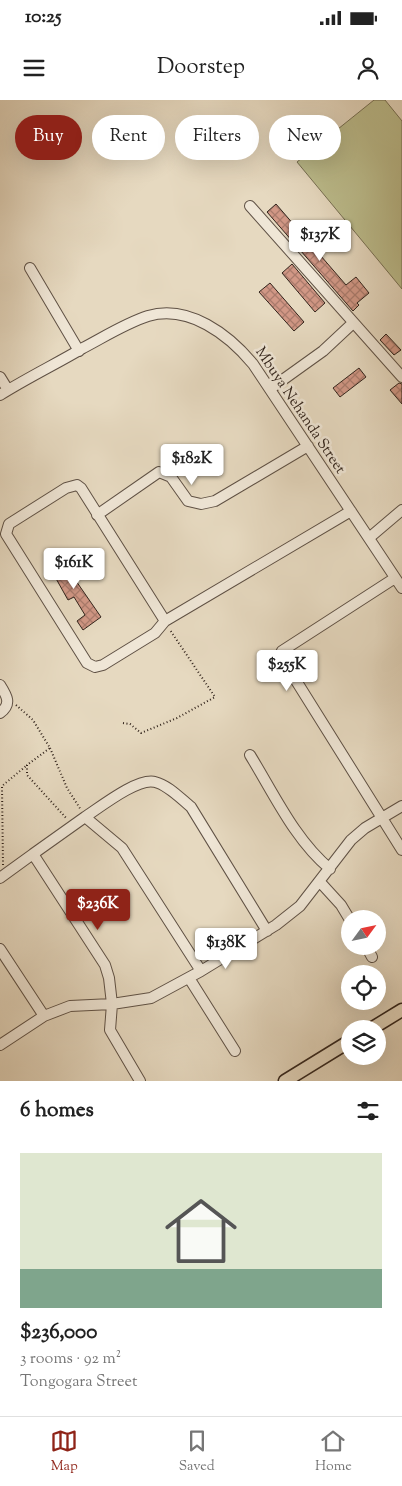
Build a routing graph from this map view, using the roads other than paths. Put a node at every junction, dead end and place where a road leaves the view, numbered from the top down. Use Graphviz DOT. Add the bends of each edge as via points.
graph roads {
  1 [pos="250,206"];
  2 [pos="30,268"];
  3 [pos="353,323"];
  4 [pos="79,351"];
  5 [pos="402,376"];
  6 [pos="0,377"];
  7 [pos="270,389"];
  8 [pos="4,392"];
  9 [pos="308,446"];
  10 [pos="402,510"];
  11 [pos="351,511"];
  12 [pos="97,515"];
  13 [pos="369,538"];
  14 [pos="396,578"];
  15 [pos="402,588"];
  16 [pos="165,621"];
  17 [pos="0,685"];
  18 [pos="0,713"];
  19 [pos="250,755"];
  20 [pos="402,806"];
  21 [pos="85,817"];
  22 [pos="382,818"];
  23 [pos="402,850"];
  24 [pos="32,854"];
  25 [pos="330,869"];
  26 [pos="2,876"];
  27 [pos="320,882"];
  28 [pos="344,910"];
  29 [pos="267,931"];
  30 [pos="0,949"];
  31 [pos="200,971"];
  32 [pos="189,978"];
  33 [pos="112,1004"];
  34 [pos="402,1010"];
  35 [pos="44,1016"];
  36 [pos="386,1020"];
  37 [pos="0,1045"];
  38 [pos="341,1047"];
  39 [pos="235,1051"];
  40 [pos="140,1081"];
  41 [pos="285,1081"];
  1 -- 3 [label="street"];
  2 -- 4 [label="street"];
  3 -- 5 [label="street"];
  3 -- 7 [label="street" via="323,351"];
  4 -- 7 [label="street, Mbuya Nehanda Street" via="149,316 172,315 197,320 219,330 237,345"];
  4 -- 8 [label="street, Mbuya Nehanda Street"];
  6 -- 8 [label="street"];
  7 -- 9 [label="street, Mbuya Nehanda Street"];
  9 -- 11 [label="street, Mbuya Nehanda Street"];
  9 -- 12 [label="street" via="215,500 202,504 188,501 171,477 159,472"];
  10 -- 13 [label="street"];
  11 -- 13 [label="street, Mbuya Nehanda Street"];
  11 -- 16 [label="street"];
  12 -- 16 [label="street"];
  12 -- 16 [label="street" via="77,485 66,488 8,524 6,534 87,663 95,667 103,665 155,633"];
  13 -- 14 [label="street, Mbuya Nehanda Street"];
  14 -- 15 [label="street, Mbuya Nehanda Street"];
  14 -- 22 [label="street" via="280,655"];
  17 -- 18 [label="street" via="8,699 8,705"];
  19 -- 25 [label="street" via="300,836"];
  20 -- 22 [label="street"];
  21 -- 24 [label="street"];
  21 -- 29 [label="street" via="139,784 154,782 175,794 191,807"];
  21 -- 31 [label="street" via="122,848"];
  22 -- 23 [label="street"];
  22 -- 25 [label="street" via="352,840"];
  24 -- 26 [label="street"];
  24 -- 33 [label="street" via="105,965"];
  25 -- 27 [label="street"];
  27 -- 28 [label="street"];
  27 -- 29 [label="street" via="300,906"];
  29 -- 31 [label="street"];
  30 -- 35 [label="street"];
  31 -- 32 [label="street"];
  32 -- 33 [label="street" via="151,998"];
  32 -- 39 [label="street"];
  33 -- 35 [label="street" via="70,1006"];
  33 -- 40 [label="street" via="110,1030"];
  34 -- 36 [label="main road"];
  35 -- 37 [label="street"];
  38 -- 41 [label="main road"];
}
